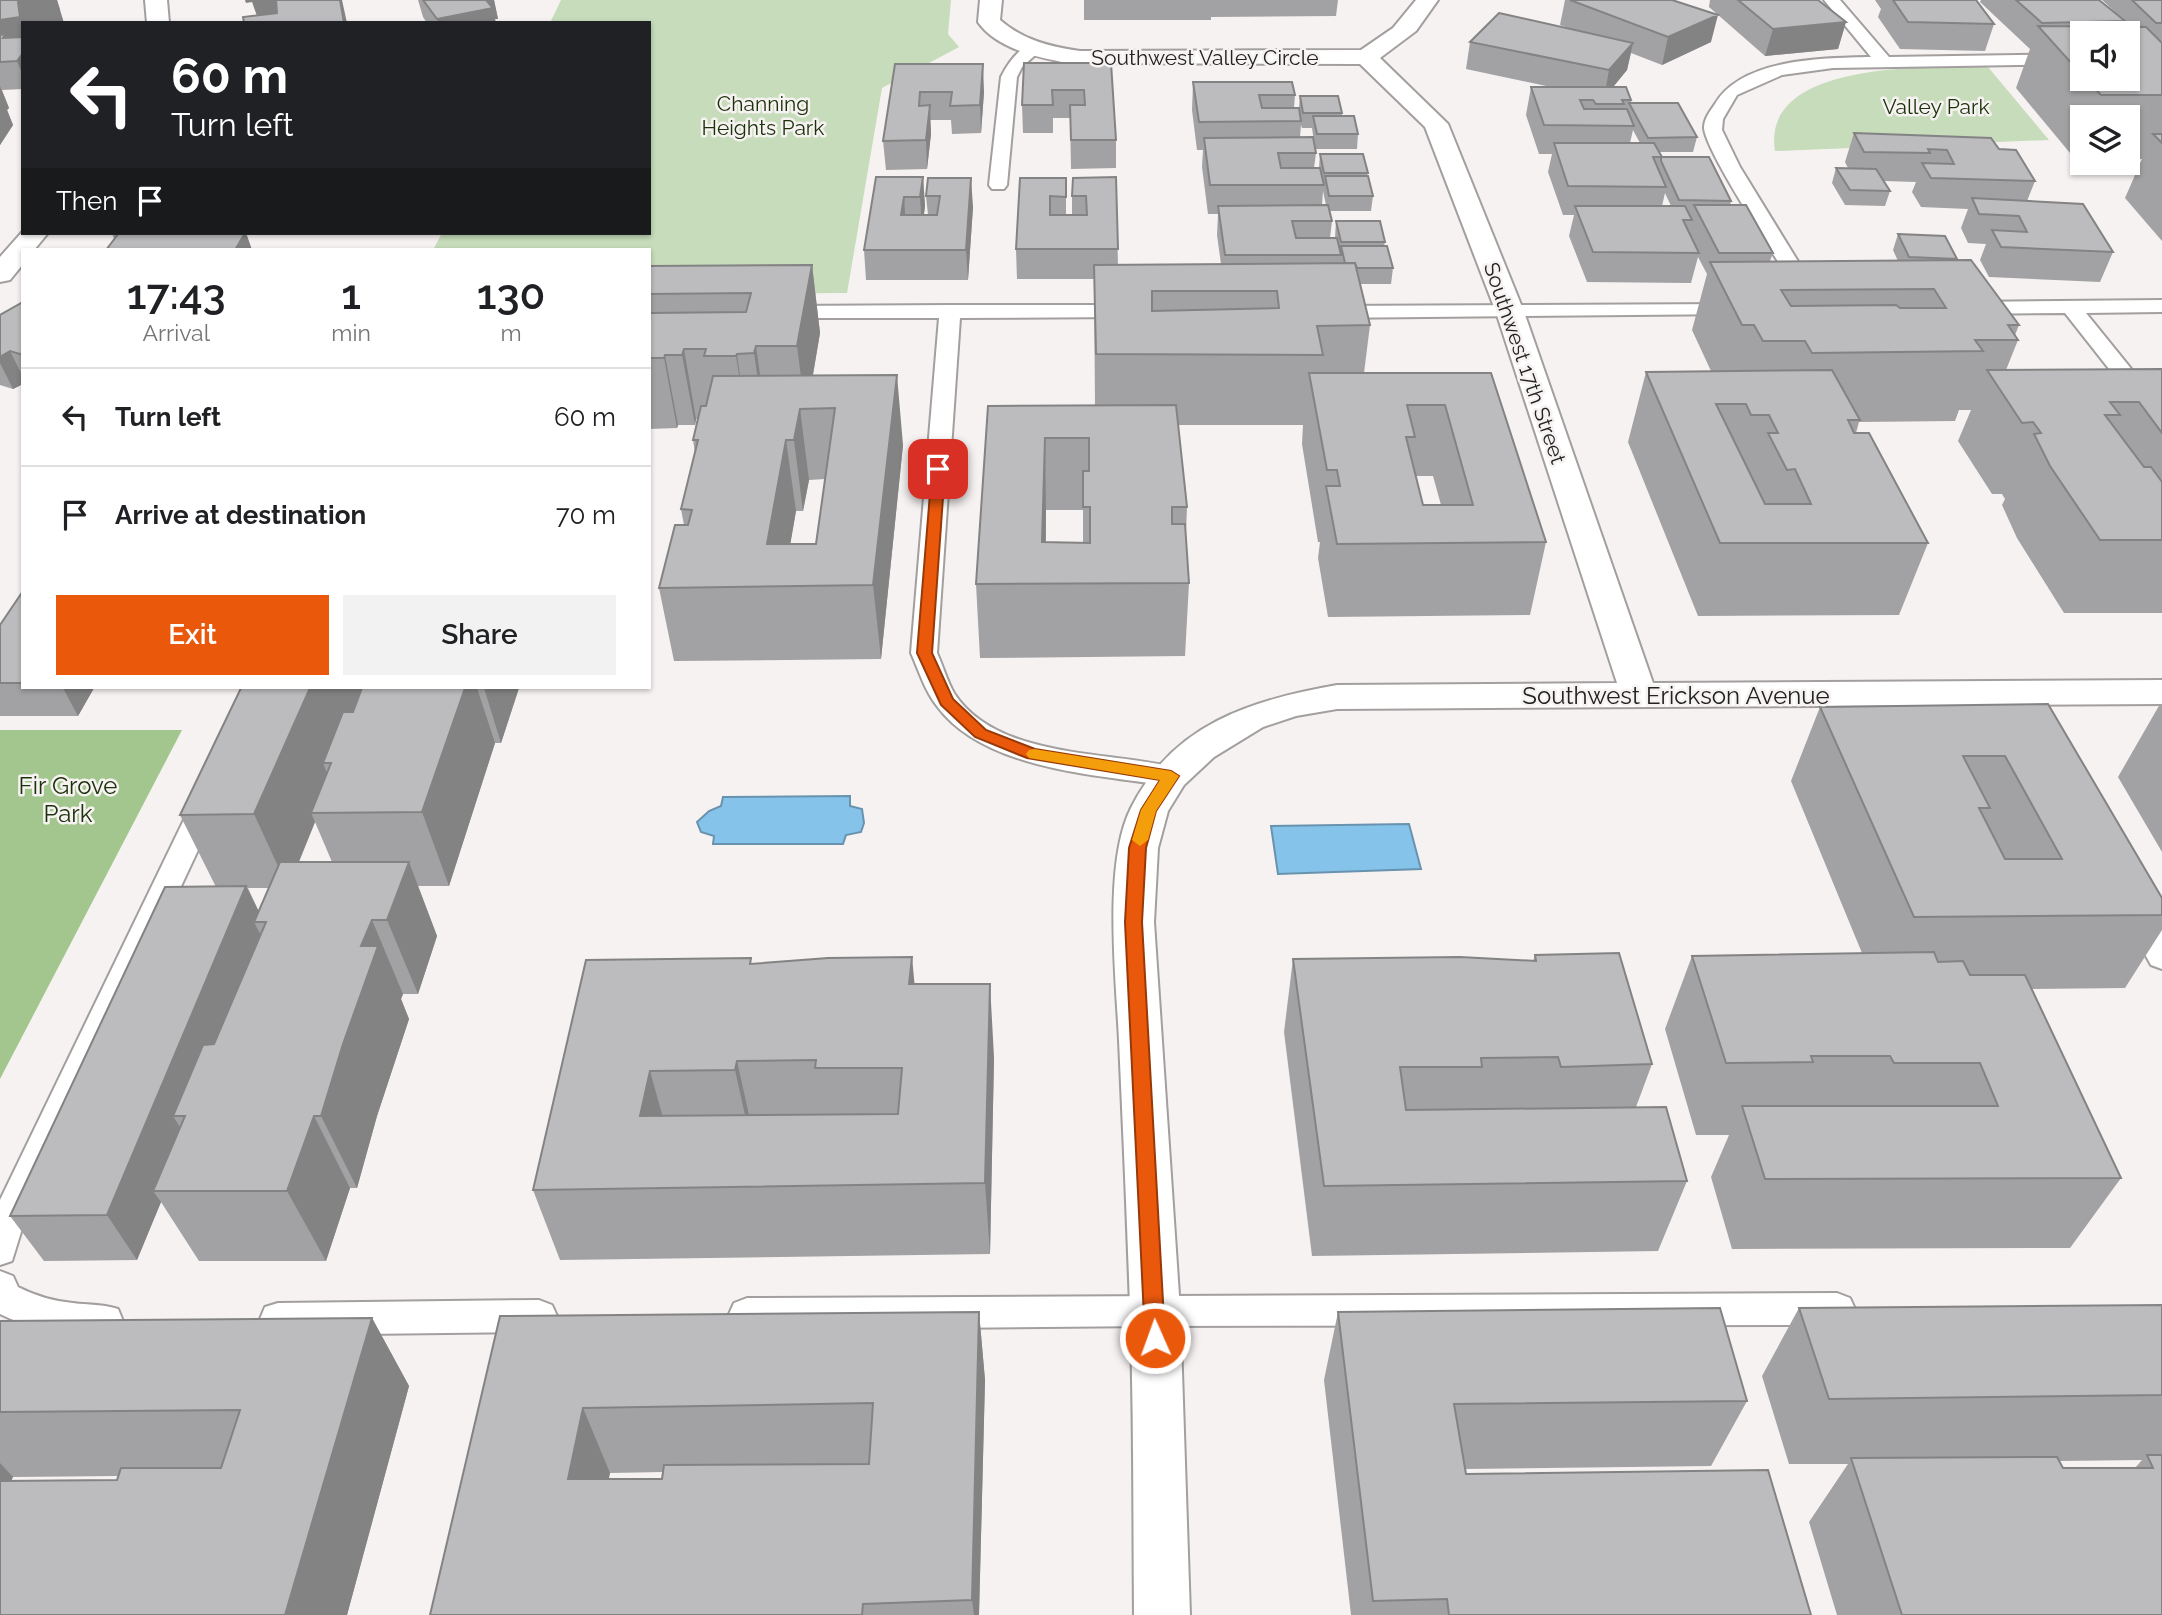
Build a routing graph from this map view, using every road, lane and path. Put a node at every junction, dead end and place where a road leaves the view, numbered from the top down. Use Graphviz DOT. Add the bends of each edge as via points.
graph roads {
  1 [pos="156,0"];
  2 [pos="991,0"];
  3 [pos="1427,0"];
  4 [pos="1832,0"];
  5 [pos="158,21"];
  6 [pos="1035,48"];
  7 [pos="1366,57"];
  8 [pos="2070,59"];
  9 [pos="1882,61"];
  10 [pos="998,185"];
  11 [pos="21,249"];
  12 [pos="0,274"];
  13 [pos="1800,281"];
  14 [pos="2162,306"];
  15 [pos="2071,307"];
  16 [pos="1948,308"];
  17 [pos="1756,310"];
  18 [pos="950,311"];
  19 [pos="1146,311"];
  20 [pos="1314,312"];
  21 [pos="1510,312"];
  22 [pos="759,313"];
  23 [pos="2162,421"];
  24 [pos="2162,692"];
  25 [pos="1639,696"];
  26 [pos="1186,762"];
  27 [pos="218,776"];
  28 [pos="2122,885"];
  29 [pos="2162,957"];
  30 [pos="0,1250"];
  31 [pos="0,1287"];
  32 [pos="1868,1309"];
  33 [pos="1154,1310"];
  34 [pos="718,1315"];
  35 [pos="566,1316"];
  36 [pos="251,1319"];
  37 [pos="141,1320"];
  38 [pos="1162,1615"];
  1 -- 5 [label="street"];
  2 -- 6 [label="street, Southwest Valley Circle" via="989,22 1004,36"];
  3 -- 7 [label="street" via="1416,20 1399,36"];
  4 -- 9 [label="lane"];
  6 -- 7 [label="street, Southwest Valley Circle" via="1080,58"];
  6 -- 10 [label="lane" via="1015,65 1009,77"];
  7 -- 21 [label="street, Southwest 17th Street" via="1436,124"];
  8 -- 9 [label="lane"];
  9 -- 13 [label="lane" via="1779,70 1730,92 1714,119 1713,130 1731,167"];
  11 -- 12 [label="street"];
  14 -- 15 [label="lane"];
  15 -- 16 [label="lane"];
  15 -- 23 [label="lane"];
  17 -- 21 [label="lane"];
  18 -- 19 [label="lane"];
  18 -- 22 [label="lane"];
  18 -- 26 [label="lane" via="925,653 946,702 981,734 1032,754"];
  20 -- 21 [label="lane"];
  21 -- 25 [label="street, Southwest 17th Street"];
  24 -- 25 [label="street, Southwest Erickson Avenue" via="2020,705"];
  25 -- 26 [label="street, Southwest Erickson Avenue" via="1337,697 1250,718"];
  26 -- 33 [label="street" via="1149,810 1138,848 1134,922"];
  27 -- 30 [label="lane" via="8,1219"];
  28 -- 29 [label="lane"];
  31 -- 37 [label="lane" via="2,1297 33,1314 73,1321"];
  32 -- 33 [label="lane"];
  33 -- 34 [label="lane"];
  33 -- 38 [label="street"];
  35 -- 36 [label="lane"];
}
